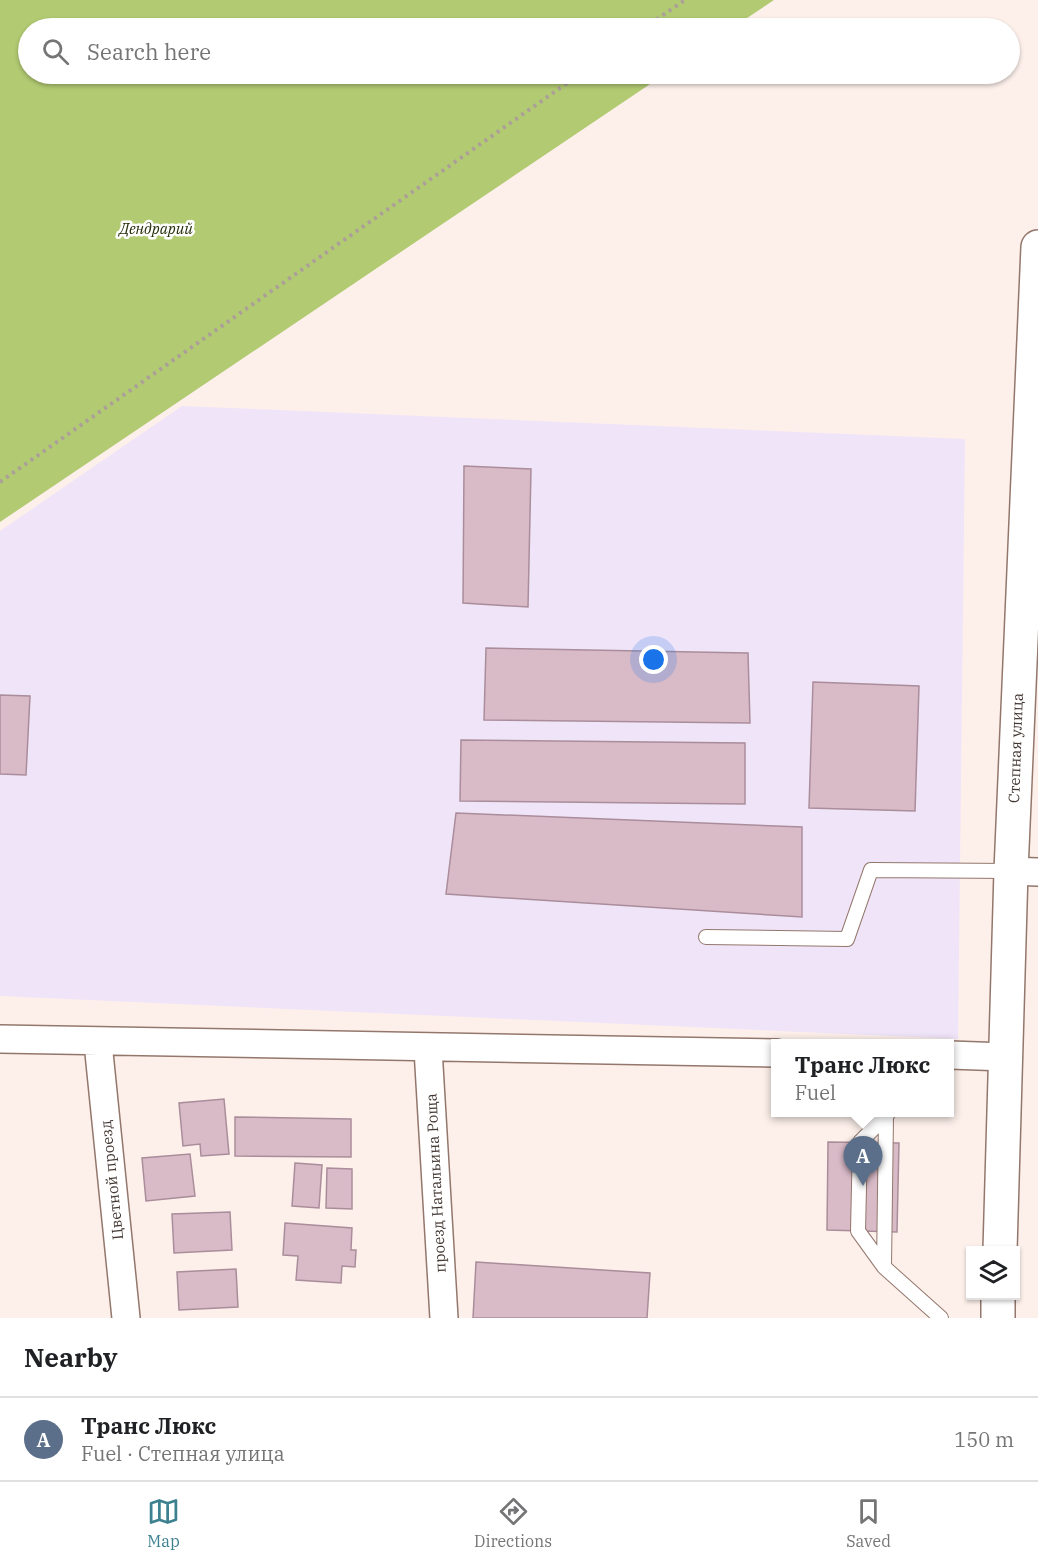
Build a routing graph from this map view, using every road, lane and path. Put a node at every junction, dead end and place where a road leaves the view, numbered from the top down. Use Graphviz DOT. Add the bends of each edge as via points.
graph roads {
  1 [pos="685,0"];
  2 [pos="659,18"];
  3 [pos="566,84"];
  4 [pos="1038,247"];
  5 [pos="1034,424"];
  6 [pos="0,482"];
  7 [pos="1024,871"];
  8 [pos="706,937"];
  9 [pos="0,1039"];
  10 [pos="98,1043"];
  11 [pos="428,1049"];
  12 [pos="771,1053"];
  13 [pos="954,1055"];
  14 [pos="1006,1058"];
  15 [pos="885,1117"];
  16 [pos="888,1117"];
  17 [pos="1000,1246"];
  18 [pos="884,1267"];
  19 [pos="126,1318"];
  20 [pos="444,1318"];
  21 [pos="941,1318"];
  1 -- 2 [label="path"];
  3 -- 6 [label="path"];
  4 -- 5 [label="main road, Степная улица"];
  5 -- 7 [label="main road, Степная улица"];
  7 -- 8 [label="lane" via="871,870 847,939"];
  7 -- 14 [label="main road, Степная улица"];
  9 -- 10 [label="street"];
  10 -- 11 [label="street"];
  10 -- 19 [label="street, Цветной проезд"];
  11 -- 12 [label="street"];
  11 -- 20 [label="street, проезд Натальина Роща"];
  13 -- 14 [label="street"];
  14 -- 17 [label="main road, Степная улица"];
  15 -- 18 [label="lane" via="860,1142 858,1220 858,1231"];
  16 -- 18 [label="lane"];
  18 -- 21 [label="lane"];
}
